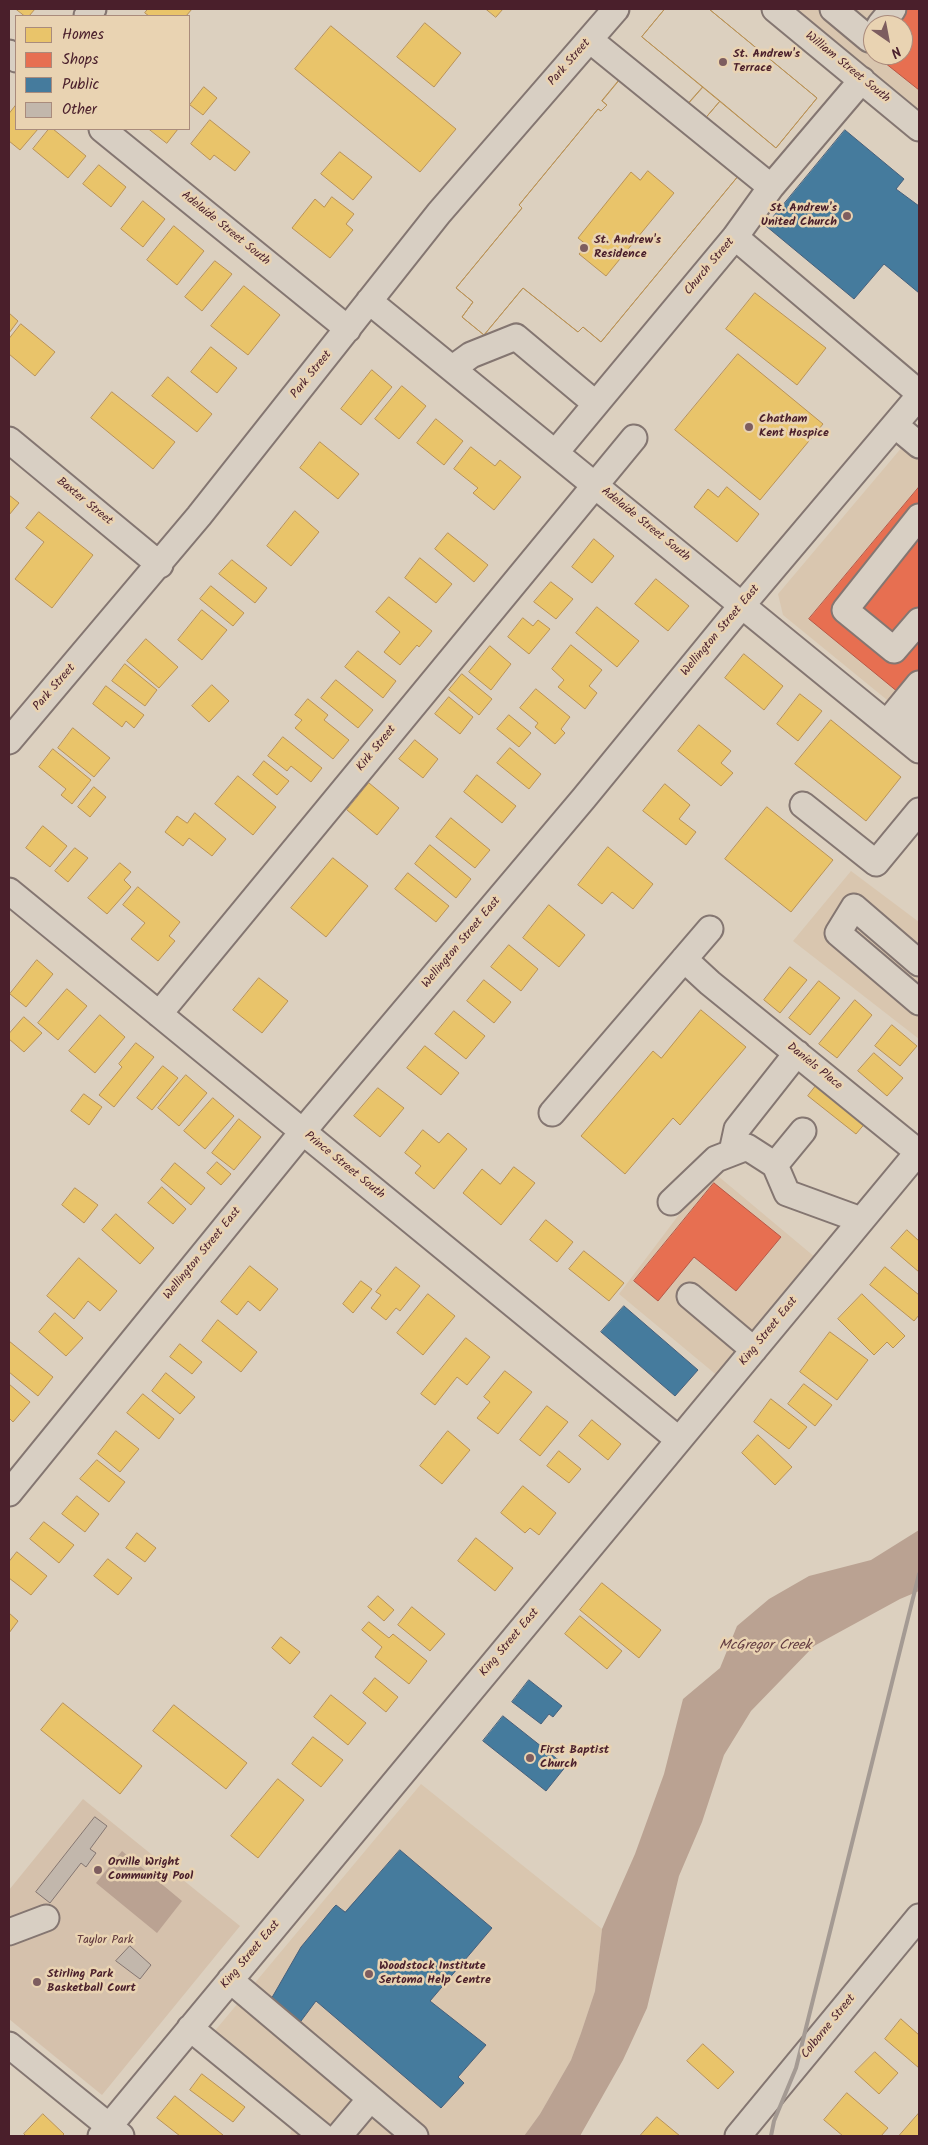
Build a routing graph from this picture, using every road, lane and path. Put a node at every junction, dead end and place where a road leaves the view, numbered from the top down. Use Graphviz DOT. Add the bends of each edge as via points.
graph roads {
  1 [pos="616,9"];
  2 [pos="775,9"];
  3 [pos="833,9"];
  4 [pos="863,26"];
  5 [pos="590,40"];
  6 [pos="863,54"];
  7 [pos="853,74"];
  8 [pos="919,128"];
  9 [pos="103,130"];
  10 [pos="772,187"];
  11 [pos="735,237"];
  12 [pos="370,301"];
  13 [pos="348,329"];
  14 [pos="453,368"];
  15 [pos="919,392"];
  16 [pos="919,396"];
  17 [pos="596,404"];
  18 [pos="895,425"];
  19 [pos="634,438"];
  20 [pos="9,440"];
  21 [pos="919,445"];
  22 [pos="556,452"];
  23 [pos="595,484"];
  24 [pos="918,521"];
  25 [pos="160,565"];
  26 [pos="743,604"];
  27 [pos="919,621"];
  28 [pos="919,684"];
  29 [pos="919,715"];
  30 [pos="903,736"];
  31 [pos="9,741"];
  32 [pos="803,806"];
  33 [pos="919,810"];
  34 [pos="9,891"];
  35 [pos="710,929"];
  36 [pos="684,959"];
  37 [pos="919,962"];
  38 [pos="919,1002"];
  39 [pos="159,1014"];
  40 [pos="797,1053"];
  41 [pos="552,1113"];
  42 [pos="803,1131"];
  43 [pos="302,1132"];
  44 [pos="919,1151"];
  45 [pos="732,1152"];
  46 [pos="775,1165"];
  47 [pos="671,1202"];
  48 [pos="861,1220"];
  49 [pos="690,1296"];
  50 [pos="754,1350"];
  51 [pos="679,1440"];
  52 [pos="9,1493"];
  53 [pos="919,1917"];
  54 [pos="46,1918"];
  55 [pos="9,1932"];
  56 [pos="230,1980"];
  57 [pos="190,2028"];
  58 [pos="9,2045"];
  59 [pos="370,2098"];
  60 [pos="110,2133"];
  61 [pos="322,2136"];
  62 [pos="338,2136"];
  63 [pos="415,2136"];
  64 [pos="738,2136"];
  1 -- 5 [label="street, Park Street"];
  2 -- 7 [label="street, William Street South"];
  3 -- 4 [label="street"];
  5 -- 10 [label="street"];
  5 -- 12 [label="street, Park Street" via="438,213"];
  6 -- 7 [label="street, Church Street"];
  7 -- 8 [label="street, William Street South"];
  7 -- 10 [label="street, Church Street"];
  9 -- 13 [label="street, Adelaide Street South"];
  10 -- 11 [label="street, Church Street"];
  11 -- 15 [label="street"];
  11 -- 17 [label="street, Church Street"];
  12 -- 13 [label="street, Park Street"];
  12 -- 14 [label="street, Adelaide Street South"];
  13 -- 25 [label="street, Park Street"];
  14 -- 17 [label="street" via="473,354 516,338"];
  14 -- 22 [label="street, Adelaide Street South"];
  16 -- 18 [label="street, Wellington Street East"];
  17 -- 22 [label="street, Church Street"];
  18 -- 21 [label="street"];
  18 -- 26 [label="street, Wellington Street East"];
  19 -- 23 [label="street, Kirk Street"];
  20 -- 25 [label="street, Baxter Street"];
  22 -- 23 [label="street, Adelaide Street South"];
  23 -- 26 [label="street, Adelaide Street South"];
  23 -- 39 [label="street, Kirk Street"];
  24 -- 27 [label="street" via="845,610 894,650"];
  25 -- 31 [label="street, Park Street"];
  26 -- 30 [label="street, Adelaide Street South"];
  26 -- 43 [label="street, Wellington Street East"];
  28 -- 30 [label="street"];
  29 -- 30 [label="street"];
  32 -- 33 [label="street" via="876,863"];
  34 -- 39 [label="street, Prince Street South"];
  35 -- 36 [label="street"];
  36 -- 40 [label="street, Daniels Place"];
  36 -- 41 [label="street"];
  37 -- 38 [label="street" via="854,907 838,933"];
  39 -- 43 [label="street, Prince Street South"];
  40 -- 44 [label="street, Daniels Place"];
  40 -- 45 [label="street" via="737,1129"];
  42 -- 46 [label="street"];
  43 -- 51 [label="street, Prince Street South"];
  43 -- 52 [label="street, Wellington Street East"];
  44 -- 48 [label="street, King Street East"];
  45 -- 46 [label="street" via="747,1147"];
  45 -- 47 [label="street" via="716,1159"];
  46 -- 48 [label="street" via="787,1193"];
  48 -- 50 [label="street, King Street East"];
  49 -- 50 [label="street"];
  50 -- 51 [label="street, King Street East"];
  51 -- 56 [label="street, King Street East"];
  53 -- 64 [label="street, Colborne Street"];
  54 -- 55 [label="street"];
  56 -- 57 [label="street, King Street East"];
  56 -- 59 [label="street"];
  57 -- 60 [label="street, King Street East"];
  57 -- 61 [label="street"];
  58 -- 60 [label="street"];
  59 -- 62 [label="street"];
  59 -- 63 [label="street"];
}
